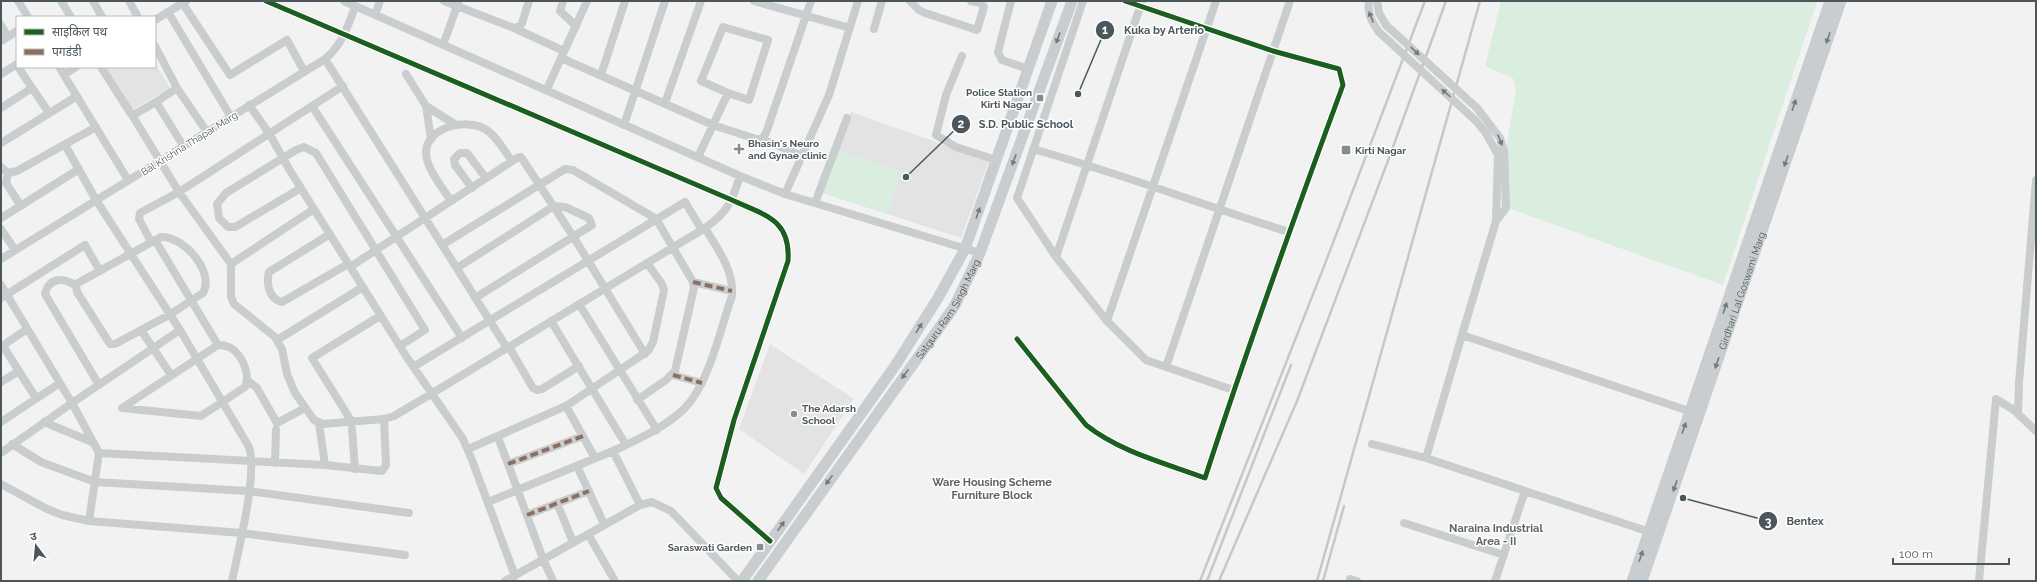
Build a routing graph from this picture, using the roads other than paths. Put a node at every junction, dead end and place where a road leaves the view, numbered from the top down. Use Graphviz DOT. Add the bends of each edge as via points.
graph roads {
  1 [pos="18,1"];
  2 [pos="61,1"];
  3 [pos="93,1"];
  4 [pos="129,1"];
  5 [pos="266,1"];
  6 [pos="344,1"];
  7 [pos="380,1"];
  8 [pos="444,1"];
  9 [pos="528,1"];
  10 [pos="563,1"];
  11 [pos="587,1"];
  12 [pos="625,1"];
  13 [pos="665,1"];
  14 [pos="701,1"];
  15 [pos="754,1"];
  16 [pos="811,1"];
  17 [pos="858,1"];
  18 [pos="882,1"];
  19 [pos="910,1"];
  20 [pos="971,1"];
  21 [pos="1011,1"];
  22 [pos="1052,1"];
  23 [pos="1072,1"];
  24 [pos="1083,1"];
  25 [pos="1125,1"];
  26 [pos="1216,1"];
  27 [pos="1290,1"];
  28 [pos="1369,1"];
  29 [pos="1377,1"];
  30 [pos="1830,1"];
  31 [pos="1841,1"];
  32 [pos="184,2"];
  33 [pos="458,4"];
  34 [pos="1142,4"];
  35 [pos="355,6"];
  36 [pos="168,12"];
  37 [pos="375,15"];
  38 [pos="27,16"];
  39 [pos="70,16"];
  40 [pos="101,16"];
  41 [pos="137,16"];
  42 [pos="805,16"];
  43 [pos="156,19"];
  44 [pos="1,25"];
  45 [pos="576,26"];
  46 [pos="514,28"];
  47 [pos="850,28"];
  48 [pos="1207,28"];
  49 [pos="874,29"];
  50 [pos="16,32"];
  51 [pos="345,33"];
  52 [pos="5,39"];
  53 [pos="443,45"];
  54 [pos="156,48"];
  55 [pos="1273,51"];
  56 [pos="563,55"];
  57 [pos="962,56"];
  58 [pos="325,58"];
  59 [pos="16,66"];
  60 [pos="19,68"];
  61 [pos="60,68"];
  62 [pos="74,68"];
  63 [pos="102,68"];
  64 [pos="1028,69"];
  65 [pos="304,71"];
  66 [pos="1,74"];
  67 [pos="406,74"];
  68 [pos="64,75"];
  69 [pos="601,75"];
  70 [pos="343,86"];
  71 [pos="32,88"];
  72 [pos="177,88"];
  73 [pos="547,89"];
  74 [pos="635,90"];
  75 [pos="728,94"];
  76 [pos="77,96"];
  77 [pos="156,102"];
  78 [pos="665,103"];
  79 [pos="249,106"];
  80 [pos="312,106"];
  81 [pos="426,106"];
  82 [pos="1,108"];
  83 [pos="49,114"];
  84 [pos="132,115"];
  85 [pos="231,117"];
  86 [pos="847,118"];
  87 [pos="456,125"];
  88 [pos="624,125"];
  89 [pos="713,125"];
  90 [pos="96,127"];
  91 [pos="206,132"];
  92 [pos="268,133"];
  93 [pos="431,139"];
  94 [pos="762,139"];
  95 [pos="1,142"];
  96 [pos="65,144"];
  97 [pos="184,147"];
  98 [pos="1033,149"];
  99 [pos="802,156"];
  100 [pos="698,157"];
  101 [pos="283,158"];
  102 [pos="996,160"];
  103 [pos="159,161"];
  104 [pos="512,161"];
  105 [pos="1088,164"];
  106 [pos="1,167"];
  107 [pos="79,169"];
  108 [pos="8,173"];
  109 [pos="740,176"];
  110 [pos="486,178"];
  111 [pos="128,180"];
  112 [pos="2036,180"];
  113 [pos="540,184"];
  114 [pos="301,188"];
  115 [pos="472,188"];
  116 [pos="1153,188"];
  117 [pos="179,192"];
  118 [pos="785,194"];
  119 [pos="96,200"];
  120 [pos="732,200"];
  121 [pos="451,201"];
  122 [pos="815,203"];
  123 [pos="21,206"];
  124 [pos="554,206"];
  125 [pos="314,209"];
  126 [pos="1219,210"];
  127 [pos="1,218"];
  128 [pos="425,218"];
  129 [pos="655,219"];
  130 [pos="1496,221"];
  131 [pos="1,229"];
  132 [pos="704,229"];
  133 [pos="1289,232"];
  134 [pos="330,234"];
  135 [pos="398,236"];
  136 [pos="573,236"];
  137 [pos="153,241"];
  138 [pos="442,245"];
  139 [pos="672,248"];
  140 [pos="965,249"];
  141 [pos="15,250"];
  142 [pos="376,251"];
  143 [pos="980,253"];
  144 [pos="130,254"];
  145 [pos="1056,257"];
  146 [pos="1,259"];
  147 [pos="588,260"];
  148 [pos="647,263"];
  149 [pos="231,264"];
  150 [pos="349,266"];
  151 [pos="457,268"];
  152 [pos="100,271"];
  153 [pos="693,282"];
  154 [pos="1,285"];
  155 [pos="76,286"];
  156 [pos="363,287"];
  157 [pos="606,288"];
  158 [pos="732,291"];
  159 [pos="4,296"];
  160 [pos="475,298"];
  161 [pos="191,301"];
  162 [pos="579,304"];
  163 [pos="169,316"];
  164 [pos="380,316"];
  165 [pos="489,320"];
  166 [pos="1107,321"];
  167 [pos="551,322"];
  168 [pos="27,329"];
  169 [pos="141,330"];
  170 [pos="180,330"];
  171 [pos="1462,334"];
  172 [pos="462,338"];
  173 [pos="1017,339"];
  174 [pos="277,340"];
  175 [pos="218,345"];
  176 [pos="2,346"];
  177 [pos="400,346"];
  178 [pos="153,348"];
  179 [pos="508,348"];
  180 [pos="645,354"];
  181 [pos="196,358"];
  182 [pos="579,366"];
  183 [pos="1166,367"];
  184 [pos="413,368"];
  185 [pos="19,371"];
  186 [pos="619,371"];
  187 [pos="673,374"];
  188 [pos="170,375"];
  189 [pos="248,381"];
  190 [pos="1,382"];
  191 [pos="60,383"];
  192 [pos="702,383"];
  193 [pos="100,385"];
  194 [pos="593,388"];
  195 [pos="1233,390"];
  196 [pos="431,394"];
  197 [pos="36,398"];
  198 [pos="638,400"];
  199 [pos="222,402"];
  200 [pos="72,403"];
  201 [pos="566,406"];
  202 [pos="305,408"];
  203 [pos="2016,412"];
  204 [pos="1695,413"];
  205 [pos="384,419"];
  206 [pos="1,422"];
  207 [pos="44,422"];
  208 [pos="319,423"];
  209 [pos="352,425"];
  210 [pos="276,430"];
  211 [pos="657,430"];
  212 [pos="2036,431"];
  213 [pos="583,436"];
  214 [pos="498,437"];
  215 [pos="92,442"];
  216 [pos="1372,444"];
  217 [pos="626,445"];
  218 [pos="5,448"];
  219 [pos="468,449"];
  220 [pos="613,451"];
  221 [pos="99,453"];
  222 [pos="595,458"];
  223 [pos="1426,458"];
  224 [pos="252,462"];
  225 [pos="275,463"];
  226 [pos="508,464"];
  227 [pos="325,465"];
  228 [pos="577,466"];
  229 [pos="355,469"];
  230 [pos="95,482"];
  231 [pos="1,484"];
  232 [pos="519,490"];
  233 [pos="248,491"];
  234 [pos="589,491"];
  235 [pos="1525,491"];
  236 [pos="488,502"];
  237 [pos="557,503"];
  238 [pos="640,505"];
  239 [pos="409,513"];
  240 [pos="527,515"];
  241 [pos="89,520"];
  242 [pos="1404,523"];
  243 [pos="604,524"];
  244 [pos="242,533"];
  245 [pos="1654,533"];
  246 [pos="588,534"];
  247 [pos="770,541"];
  248 [pos="573,542"];
  249 [pos="405,555"];
  250 [pos="1504,555"];
  251 [pos="543,559"];
  252 [pos="515,576"];
  253 [pos="232,581"];
  254 [pos="505,581"];
  255 [pos="553,581"];
  256 [pos="615,581"];
  257 [pos="738,581"];
  258 [pos="742,581"];
  259 [pos="758,581"];
  260 [pos="1495,581"];
  261 [pos="1632,581"];
  262 [pos="1642,581"];
  263 [pos="1979,581"];
  1 -- 38 [label="street"];
  2 -- 39 [label="street"];
  3 -- 40 [label="street"];
  4 -- 41 [label="street"];
  5 -- 51 [label="street"];
  6 -- 35 [label="street"];
  7 -- 37 [label="street"];
  8 -- 33 [label="street"];
  9 -- 46 [label="street" via="522,23"];
  10 -- 45 [label="street" via="560,11"];
  11 -- 45 [label="street"];
  12 -- 69 [label="street"];
  13 -- 74 [label="street"];
  14 -- 78 [label="street"];
  15 -- 42 [label="street"];
  16 -- 42 [label="street"];
  17 -- 47 [label="street"];
  18 -- 49 [label="street"];
  19 -- 20 [label="street" via="925,13 977,30 984,7 981,3"];
  21 -- 64 [label="street" via="998,52 1002,60"];
  22 -- 64 [label="main road, Satguru Ram Singh Marg"];
  23 -- 143 [label="main road, Satguru Ram Singh Marg, one-way"];
  24 -- 98 [label="street"];
  25 -- 34 [label="street"];
  26 -- 48 [label="street"];
  27 -- 55 [label="street"];
  130 -- 28 [label="street, one-way, bridge" via="1498,155 1486,133 1379,32 1370,18"];
  29 -- 130 [label="street, one-way, bridge" via="1379,13 1386,25 1477,108 1500,138 1504,151 1506,208"];
  204 -- 30 [label="main road, Girdhari Lal Goswami Marg, one-way"];
  31 -- 204 [label="main road, Girdhari Lal Goswami Marg, one-way"];
  32 -- 36 [label="street"];
  32 -- 65 [label="street" via="230,75 287,40"];
  33 -- 46 [label="street"];
  33 -- 53 [label="street"];
  34 -- 48 [label="street"];
  34 -- 105 [label="street"];
  35 -- 37 [label="street"];
  35 -- 51 [label="street, Bal Krishna Thapar Marg"];
  36 -- 43 [label="street"];
  36 -- 85 [label="street"];
  37 -- 53 [label="street"];
  42 -- 47 [label="street"];
  42 -- 94 [label="street"];
  44 -- 52 [label="street"];
  45 -- 56 [label="street"];
  46 -- 56 [label="street"];
  47 -- 99 [label="street" via="829,95"];
  48 -- 55 [label="street"];
  48 -- 116 [label="street"];
  50 -- 52 [label="street"];
  51 -- 58 [label="street, Bal Krishna Thapar Marg" via="333,52"];
  51 -- 120 [label="street"];
  53 -- 73 [label="street"];
  54 -- 72 [label="street"];
  55 -- 126 [label="street"];
  55 -- 133 [label="street" via="1339,70 1344,85"];
  56 -- 69 [label="street"];
  56 -- 73 [label="street"];
  57 -- 102 [label="street" via="946,95 936,135 956,147"];
  58 -- 65 [label="street, Bal Krishna Thapar Marg"];
  58 -- 70 [label="street"];
  59 -- 66 [label="street"];
  60 -- 71 [label="street"];
  61 -- 68 [label="street"];
  62 -- 68 [label="street"];
  63 -- 84 [label="street"];
  64 -- 102 [label="main road, Satguru Ram Singh Marg"];
  65 -- 79 [label="street, Bal Krishna Thapar Marg"];
  67 -- 81 [label="street"];
  68 -- 76 [label="street"];
  69 -- 74 [label="street"];
  70 -- 80 [label="street"];
  70 -- 128 [label="street"];
  71 -- 82 [label="street"];
  71 -- 83 [label="street"];
  72 -- 77 [label="street"];
  72 -- 91 [label="street"];
  73 -- 88 [label="street"];
  74 -- 78 [label="street"];
  74 -- 88 [label="street"];
  75 -- 75 [label="street" via="701,81 723,27 768,40 749,100"];
  75 -- 89 [label="street"];
  76 -- 83 [label="street"];
  76 -- 90 [label="street"];
  77 -- 84 [label="street"];
  77 -- 97 [label="street"];
  78 -- 89 [label="street"];
  79 -- 85 [label="street, Bal Krishna Thapar Marg"];
  79 -- 92 [label="street"];
  80 -- 92 [label="street"];
  80 -- 135 [label="street"];
  81 -- 87 [label="street"];
  81 -- 93 [label="street"];
  83 -- 95 [label="street"];
  84 -- 103 [label="street"];
  85 -- 91 [label="street, Bal Krishna Thapar Marg"];
  86 -- 122 [label="street"];
  87 -- 93 [label="street" via="444,128"];
  87 -- 104 [label="street" via="474,123 486,129"];
  88 -- 100 [label="street"];
  89 -- 94 [label="street" via="756,140"];
  89 -- 100 [label="street"];
  90 -- 96 [label="street"];
  90 -- 111 [label="street"];
  91 -- 97 [label="street, Bal Krishna Thapar Marg"];
  92 -- 101 [label="street"];
  92 -- 117 [label="street"];
  93 -- 121 [label="street" via="426,152 431,169"];
  94 -- 99 [label="street"];
  96 -- 107 [label="street"];
  96 -- 108 [label="street" via="17,172"];
  97 -- 103 [label="street, Bal Krishna Thapar Marg"];
  98 -- 105 [label="street"];
  98 -- 145 [label="street" via="1016,197"];
  99 -- 118 [label="street"];
  100 -- 109 [label="street"];
  101 -- 114 [label="street"];
  101 -- 114 [label="street" via="226,193 217,204 219,218 228,227 235,228"];
  101 -- 142 [label="street" via="304,147 316,153"];
  140 -- 102 [label="main road, Satguru Ram Singh Marg, one-way"];
  103 -- 111 [label="street, Bal Krishna Thapar Marg"];
  103 -- 117 [label="street"];
  104 -- 110 [label="street"];
  104 -- 113 [label="street" via="522,158"];
  105 -- 116 [label="street"];
  105 -- 145 [label="street"];
  106 -- 108 [label="street"];
  107 -- 119 [label="street"];
  107 -- 123 [label="street"];
  108 -- 123 [label="street" via="6,183"];
  109 -- 118 [label="street"];
  109 -- 120 [label="street"];
  110 -- 115 [label="street"];
  110 -- 115 [label="street" via="467,153 460,153 454,159 455,165"];
  111 -- 119 [label="street, Bal Krishna Thapar Marg"];
  112 -- 203 [label="street"];
  113 -- 124 [label="street"];
  113 -- 129 [label="street" via="560,171 573,170"];
  113 -- 138 [label="street"];
  114 -- 125 [label="street"];
  115 -- 121 [label="street"];
  116 -- 126 [label="street"];
  116 -- 166 [label="street"];
  117 -- 137 [label="street" via="138,215"];
  117 -- 149 [label="street"];
  118 -- 122 [label="street"];
  119 -- 141 [label="street, Bal Krishna Thapar Marg"];
  119 -- 144 [label="street"];
  120 -- 132 [label="street" via="723,214"];
  120 -- 247 [label="street" via="773,219 788,242 788,261 734,420 716,488 720,498"];
  121 -- 128 [label="street"];
  122 -- 140 [label="street"];
  123 -- 127 [label="street"];
  124 -- 136 [label="street"];
  124 -- 136 [label="street" via="565,207 589,218 592,225"];
  124 -- 151 [label="street"];
  125 -- 134 [label="street"];
  125 -- 149 [label="street"];
  126 -- 133 [label="street"];
  126 -- 183 [label="street"];
  128 -- 135 [label="street"];
  128 -- 138 [label="street"];
  129 -- 132 [label="street" via="685,202"];
  129 -- 139 [label="street"];
  129 -- 147 [label="street"];
  130 -- 171 [label="street"];
  131 -- 141 [label="street"];
  132 -- 139 [label="street"];
  132 -- 158 [label="street" via="729,270"];
  133 -- 195 [label="street"];
  134 -- 150 [label="street"];
  134 -- 150 [label="street" via="269,272 266,282 273,296 276,301 282,302"];
  135 -- 142 [label="street"];
  135 -- 172 [label="street"];
  136 -- 147 [label="street"];
  136 -- 160 [label="street"];
  137 -- 144 [label="street"];
  137 -- 161 [label="street"];
  137 -- 161 [label="street" via="169,237 176,240 191,252 198,262 205,275 206,288 203,294"];
  138 -- 151 [label="street"];
  139 -- 148 [label="street"];
  139 -- 153 [label="street"];
  140 -- 143 [label="street"];
  247 -- 140 [label="main road, Satguru Ram Singh Marg, one-way" via="895,366"];
  141 -- 146 [label="street, Bal Krishna Thapar Marg"];
  142 -- 150 [label="street"];
  142 -- 177 [label="street" via="425,330"];
  143 -- 259 [label="main road, Satguru Ram Singh Marg, one-way" via="954,307"];
  144 -- 152 [label="street"];
  144 -- 163 [label="street"];
  145 -- 166 [label="street"];
  147 -- 157 [label="street"];
  147 -- 165 [label="street"];
  148 -- 157 [label="street"];
  148 -- 180 [label="street" via="664,290 652,342"];
  149 -- 174 [label="street" via="231,297 234,304"];
  150 -- 156 [label="street"];
  151 -- 160 [label="street"];
  152 -- 155 [label="street"];
  152 -- 159 [label="street" via="85,245"];
  153 -- 158 [label="street"];
  153 -- 187 [label="street" via="693,296"];
  154 -- 159 [label="street"];
  155 -- 169 [label="street" via="77,292 110,344 115,344"];
  155 -- 193 [label="street" via="62,279 46,289 45,294"];
  156 -- 164 [label="street"];
  156 -- 174 [label="street"];
  157 -- 162 [label="street"];
  157 -- 180 [label="street"];
  158 -- 192 [label="street"];
  159 -- 168 [label="street"];
  160 -- 165 [label="street"];
  161 -- 163 [label="street"];
  161 -- 175 [label="street"];
  162 -- 167 [label="street"];
  162 -- 186 [label="street"];
  163 -- 169 [label="street"];
  163 -- 170 [label="street"];
  164 -- 177 [label="street"];
  164 -- 209 [label="street" via="312,358"];
  165 -- 172 [label="street"];
  165 -- 179 [label="street"];
  166 -- 183 [label="street" via="1146,360"];
  167 -- 179 [label="street"];
  167 -- 182 [label="street"];
  168 -- 176 [label="street"];
  168 -- 191 [label="street"];
  169 -- 178 [label="street"];
  170 -- 178 [label="street"];
  170 -- 181 [label="street"];
  171 -- 204 [label="street"];
  171 -- 223 [label="street"];
  172 -- 184 [label="street"];
  173 -- 195 [label="street" via="1086,425 1098,434 1113,443 1205,478"];
  174 -- 202 [label="street" via="282,349 291,386"];
  175 -- 181 [label="street"];
  175 -- 189 [label="street" via="230,347 237,354 246,370"];
  176 -- 185 [label="street"];
  177 -- 184 [label="street"];
  178 -- 188 [label="street"];
  178 -- 193 [label="street"];
  179 -- 182 [label="street" via="537,390 542,390"];
  179 -- 196 [label="street"];
  180 -- 186 [label="street"];
  181 -- 188 [label="street"];
  181 -- 199 [label="street"];
  182 -- 194 [label="street"];
  183 -- 195 [label="street"];
  184 -- 196 [label="street"];
  185 -- 190 [label="street"];
  185 -- 197 [label="street"];
  186 -- 194 [label="street"];
  186 -- 198 [label="street"];
  187 -- 192 [label="street"];
  187 -- 198 [label="street"];
  188 -- 199 [label="street" via="122,408 200,416"];
  189 -- 199 [label="street" via="245,387"];
  189 -- 202 [label="street" via="256,388 276,423"];
  191 -- 197 [label="street"];
  191 -- 200 [label="street"];
  192 -- 211 [label="street" via="684,409"];
  193 -- 200 [label="street"];
  194 -- 201 [label="street"];
  194 -- 217 [label="street"];
  196 -- 205 [label="street" via="394,416"];
  196 -- 219 [label="street"];
  197 -- 206 [label="street"];
  198 -- 211 [label="street"];
  199 -- 224 [label="street" via="249,447"];
  200 -- 207 [label="street"];
  200 -- 215 [label="street"];
  201 -- 213 [label="street"];
  201 -- 214 [label="street"];
  202 -- 208 [label="street"];
  203 -- 212 [label="street"];
  203 -- 263 [label="street" via="1996,399"];
  204 -- 245 [label="main road, Girdhari Lal Goswami Marg"];
  205 -- 209 [label="street"];
  205 -- 229 [label="street" via="384,469"];
  207 -- 215 [label="street"];
  207 -- 218 [label="street"];
  208 -- 209 [label="street"];
  208 -- 227 [label="street"];
  209 -- 229 [label="street"];
  210 -- 225 [label="street"];
  211 -- 217 [label="street"];
  213 -- 222 [label="street"];
  213 -- 226 [label="street"];
  214 -- 219 [label="street"];
  214 -- 226 [label="street"];
  215 -- 221 [label="street"];
  216 -- 223 [label="street"];
  217 -- 220 [label="street"];
  218 -- 230 [label="street"];
  219 -- 236 [label="street"];
  220 -- 222 [label="street"];
  220 -- 238 [label="street"];
  221 -- 224 [label="street"];
  221 -- 230 [label="street"];
  222 -- 228 [label="street"];
  223 -- 235 [label="street"];
  224 -- 225 [label="street"];
  224 -- 233 [label="street"];
  225 -- 227 [label="street"];
  226 -- 232 [label="street"];
  227 -- 229 [label="street"];
  228 -- 232 [label="street"];
  228 -- 234 [label="street"];
  230 -- 233 [label="street"];
  230 -- 241 [label="street"];
  231 -- 241 [label="street" via="62,515"];
  232 -- 236 [label="street"];
  232 -- 240 [label="street"];
  233 -- 239 [label="street"];
  233 -- 244 [label="street"];
  234 -- 237 [label="street"];
  234 -- 243 [label="street"];
  235 -- 245 [label="street"];
  235 -- 250 [label="street"];
  236 -- 252 [label="street"];
  237 -- 240 [label="street"];
  237 -- 248 [label="street"];
  238 -- 243 [label="street"];
  238 -- 257 [label="street" via="652,502 671,511"];
  240 -- 251 [label="street"];
  241 -- 244 [label="street"];
  242 -- 250 [label="street"];
  243 -- 246 [label="street"];
  244 -- 249 [label="street"];
  244 -- 253 [label="street"];
  261 -- 245 [label="main road, Girdhari Lal Goswami Marg, one-way"];
  245 -- 262 [label="main road, Girdhari Lal Goswami Marg"];
  246 -- 248 [label="street"];
  246 -- 256 [label="street"];
  247 -- 258 [label="main road, Satguru Ram Singh Marg"];
  248 -- 251 [label="street"];
  250 -- 260 [label="street"];
  251 -- 252 [label="street"];
  251 -- 255 [label="street"];
  252 -- 254 [label="street"];
}
